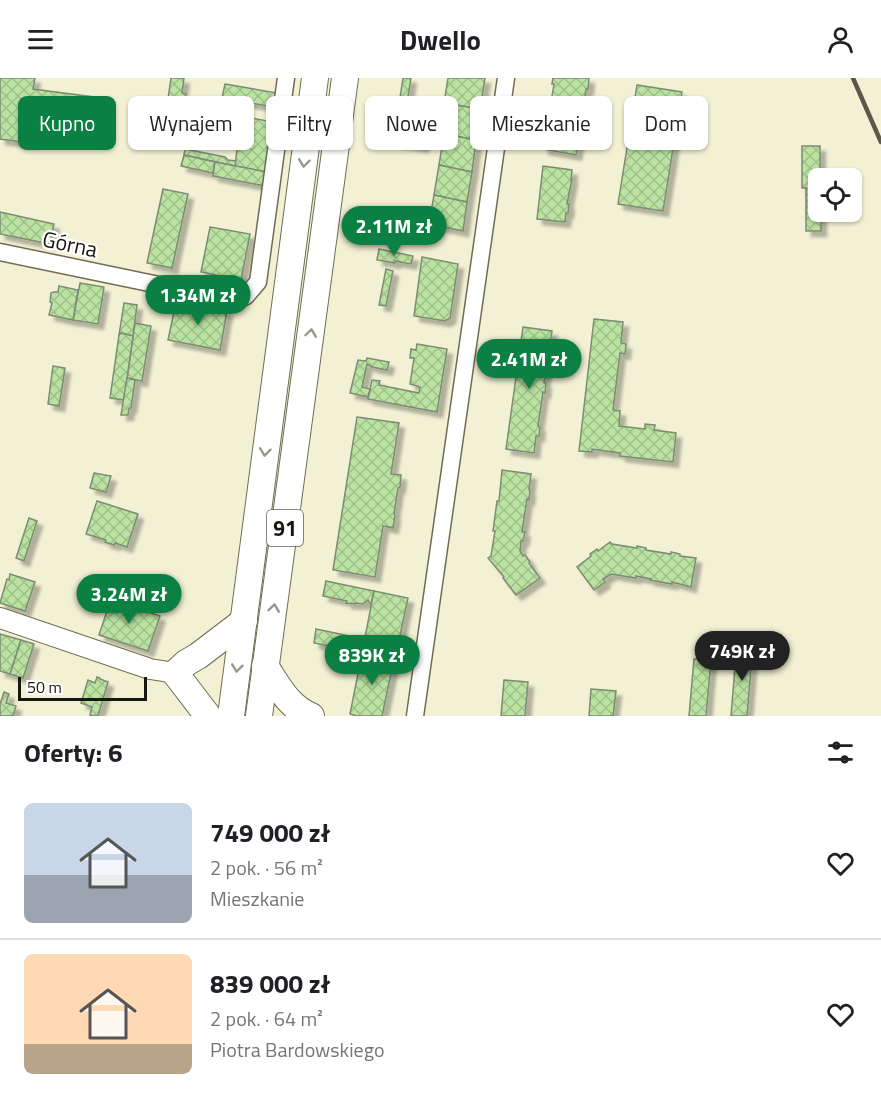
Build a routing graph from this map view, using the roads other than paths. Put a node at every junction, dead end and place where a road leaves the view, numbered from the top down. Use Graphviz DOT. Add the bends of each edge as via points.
graph roads {
  1 [pos="286,78"];
  2 [pos="315,78"];
  3 [pos="345,78"];
  4 [pos="506,78"];
  5 [pos="0,252"];
  6 [pos="0,618"];
  7 [pos="243,621"];
  8 [pos="265,666"];
  9 [pos="175,673"];
  10 [pos="208,716"];
  11 [pos="231,716"];
  12 [pos="259,716"];
  13 [pos="311,716"];
  14 [pos="415,716"];
  1 -- 5 [label="street, Górna" via="258,282 246,296 236,300"];
  2 -- 7 [label="main road, 91, one-way"];
  8 -- 3 [label="main road, 91, one-way"];
  4 -- 14 [label="street"];
  6 -- 9 [label="street" via="150,669"];
  7 -- 9 [label="main road"];
  7 -- 11 [label="main road, 91, one-way"];
  8 -- 12 [label="main road, 91"];
  8 -- 13 [label="main road" via="295,708"];
  9 -- 10 [label="main road"];
}
